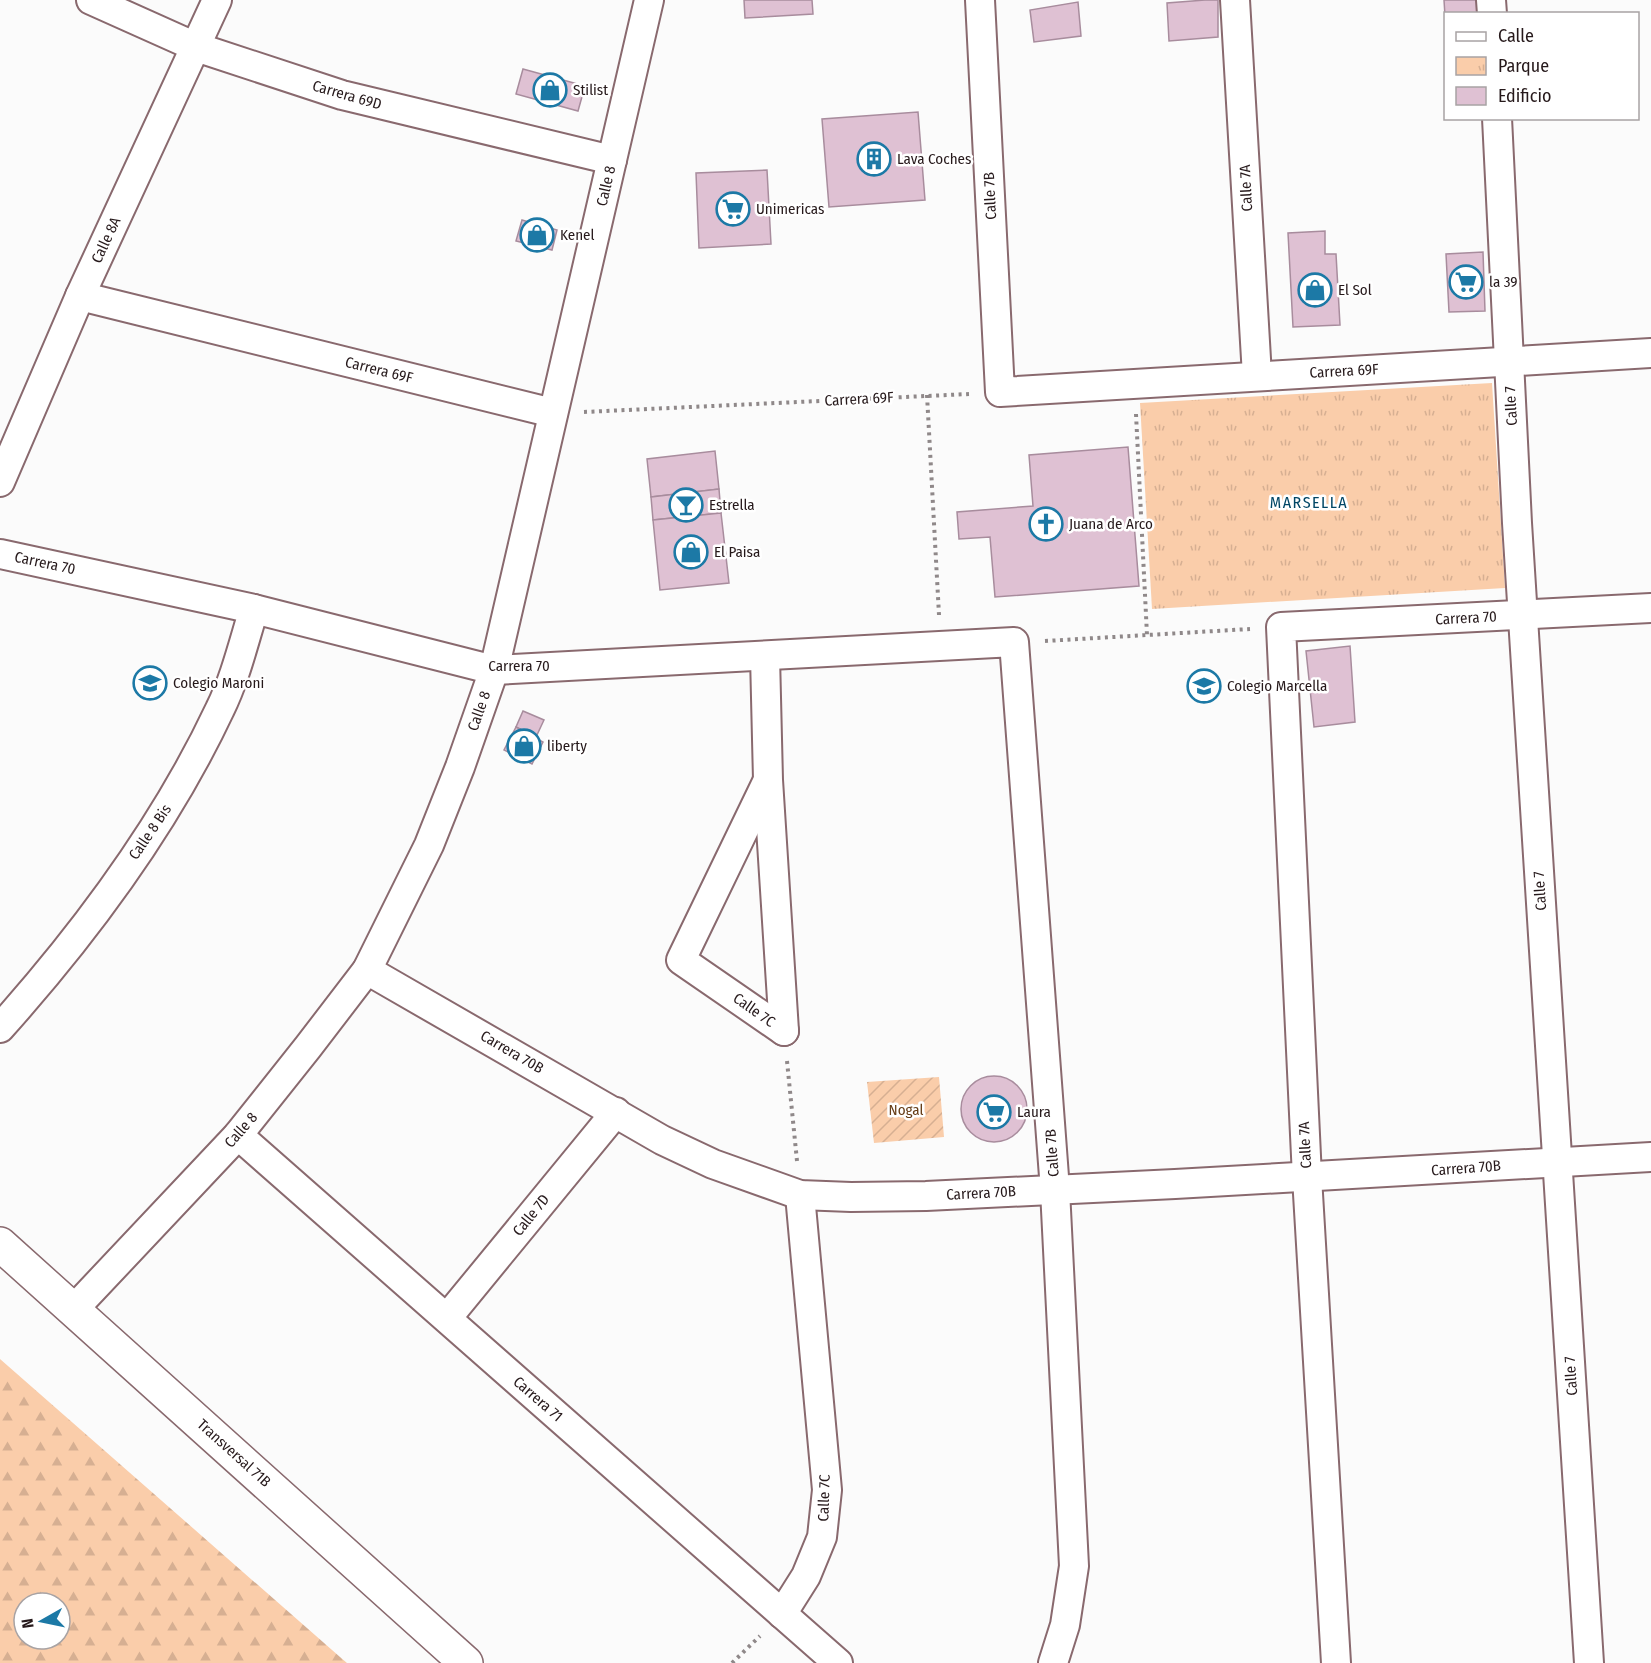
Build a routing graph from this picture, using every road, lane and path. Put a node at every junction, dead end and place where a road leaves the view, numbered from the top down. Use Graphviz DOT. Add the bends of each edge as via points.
graph roads {
  1 [pos="91,0"];
  2 [pos="217,0"];
  3 [pos="649,0"];
  4 [pos="980,0"];
  5 [pos="1235,0"];
  6 [pos="196,47"];
  7 [pos="1497,120"];
  8 [pos="612,159"];
  9 [pos="80,296"];
  10 [pos="1651,353"];
  11 [pos="1509,361"];
  12 [pos="1257,376"];
  13 [pos="1135,384"];
  14 [pos="1000,392"];
  15 [pos="927,395"];
  16 [pos="553,413"];
  17 [pos="0,482"];
  18 [pos="0,554"];
  19 [pos="1651,608"];
  20 [pos="254,609"];
  21 [pos="1523,615"];
  22 [pos="1281,627"];
  23 [pos="1147,635"];
  24 [pos="1014,642"];
  25 [pos="941,646"];
  26 [pos="765,656"];
  27 [pos="494,670"];
  28 [pos="768,780"];
  29 [pos="367,970"];
  30 [pos="0,1028"];
  31 [pos="784,1031"];
  32 [pos="615,1112"];
  33 [pos="238,1135"];
  34 [pos="1651,1156"];
  35 [pos="1557,1162"];
  36 [pos="1307,1177"];
  37 [pos="1055,1190"];
  38 [pos="800,1195"];
  39 [pos="0,1244"];
  40 [pos="74,1308"];
  41 [pos="447,1318"];
  42 [pos="782,1614"];
  43 [pos="466,1663"];
  44 [pos="732,1663"];
  45 [pos="838,1663"];
  46 [pos="1053,1663"];
  47 [pos="1336,1663"];
  48 [pos="1589,1663"];
  1 -- 6 [label="street, Carrera 69D"];
  2 -- 6 [label="street, Calle 8A"];
  3 -- 8 [label="street, Calle 8"];
  4 -- 14 [label="street, Calle 7B"];
  5 -- 12 [label="street, Calle 7A"];
  6 -- 8 [label="street, Carrera 69D" via="342,95"];
  6 -- 9 [label="street, Calle 8A"];
  7 -- 11 [label="street, Calle 7"];
  8 -- 16 [label="street, Calle 8"];
  9 -- 16 [label="street, Carrera 69F"];
  9 -- 17 [label="street, Calle 8A"];
  10 -- 11 [label="street, Carrera 69F"];
  11 -- 12 [label="street, Carrera 69F"];
  11 -- 21 [label="street, Calle 7"];
  12 -- 13 [label="street, Carrera 69F"];
  13 -- 14 [label="street, Carrera 69F"];
  13 -- 23 [label="path"];
  14 -- 15 [label="path, Carrera 69F"];
  15 -- 16 [label="path, Carrera 69F"];
  15 -- 25 [label="path"];
  16 -- 27 [label="street, Calle 8"];
  18 -- 20 [label="street, Carrera 70"];
  19 -- 21 [label="street, Carrera 70"];
  20 -- 27 [label="street, Carrera 70"];
  20 -- 30 [label="street, Calle 8 Bis" via="221,707 175,796 98,910"];
  21 -- 22 [label="street, Carrera 70"];
  21 -- 35 [label="street, Calle 7"];
  22 -- 23 [label="path"];
  22 -- 36 [label="street, Calle 7A"];
  23 -- 24 [label="path"];
  24 -- 25 [label="street, Carrera 70"];
  24 -- 37 [label="street, Calle 7B"];
  25 -- 26 [label="street, Carrera 70"];
  26 -- 27 [label="street, Carrera 70"];
  26 -- 28 [label="street, Calle 7C"];
  27 -- 29 [label="street, Calle 8" via="429,845"];
  28 -- 31 [label="street, Calle 7C"];
  28 -- 31 [label="street, Calle 7C" via="681,960"];
  29 -- 32 [label="street, Carrera 70B"];
  29 -- 33 [label="street, Calle 8"];
  31 -- 38 [label="path"];
  32 -- 38 [label="street, Carrera 70B" via="712,1164"];
  32 -- 41 [label="street, Calle 7D"];
  33 -- 40 [label="street, Calle 8"];
  33 -- 41 [label="street, Carrera 71"];
  34 -- 35 [label="street, Carrera 70B"];
  35 -- 36 [label="street, Carrera 70B"];
  35 -- 48 [label="street, Calle 7"];
  36 -- 37 [label="street, Carrera 70B"];
  36 -- 47 [label="street, Calle 7A"];
  37 -- 38 [label="street, Carrera 70B" via="926,1196"];
  37 -- 46 [label="street, Calle 7B" via="1074,1566 1065,1625"];
  38 -- 42 [label="street, Calle 7C" via="827,1490 822,1537 806,1576"];
  39 -- 40 [label="street, Transversal 71B"];
  40 -- 43 [label="street, Transversal 71B"];
  41 -- 42 [label="street, Carrera 71"];
  42 -- 44 [label="path"];
  42 -- 45 [label="street, Carrera 71"];
}
